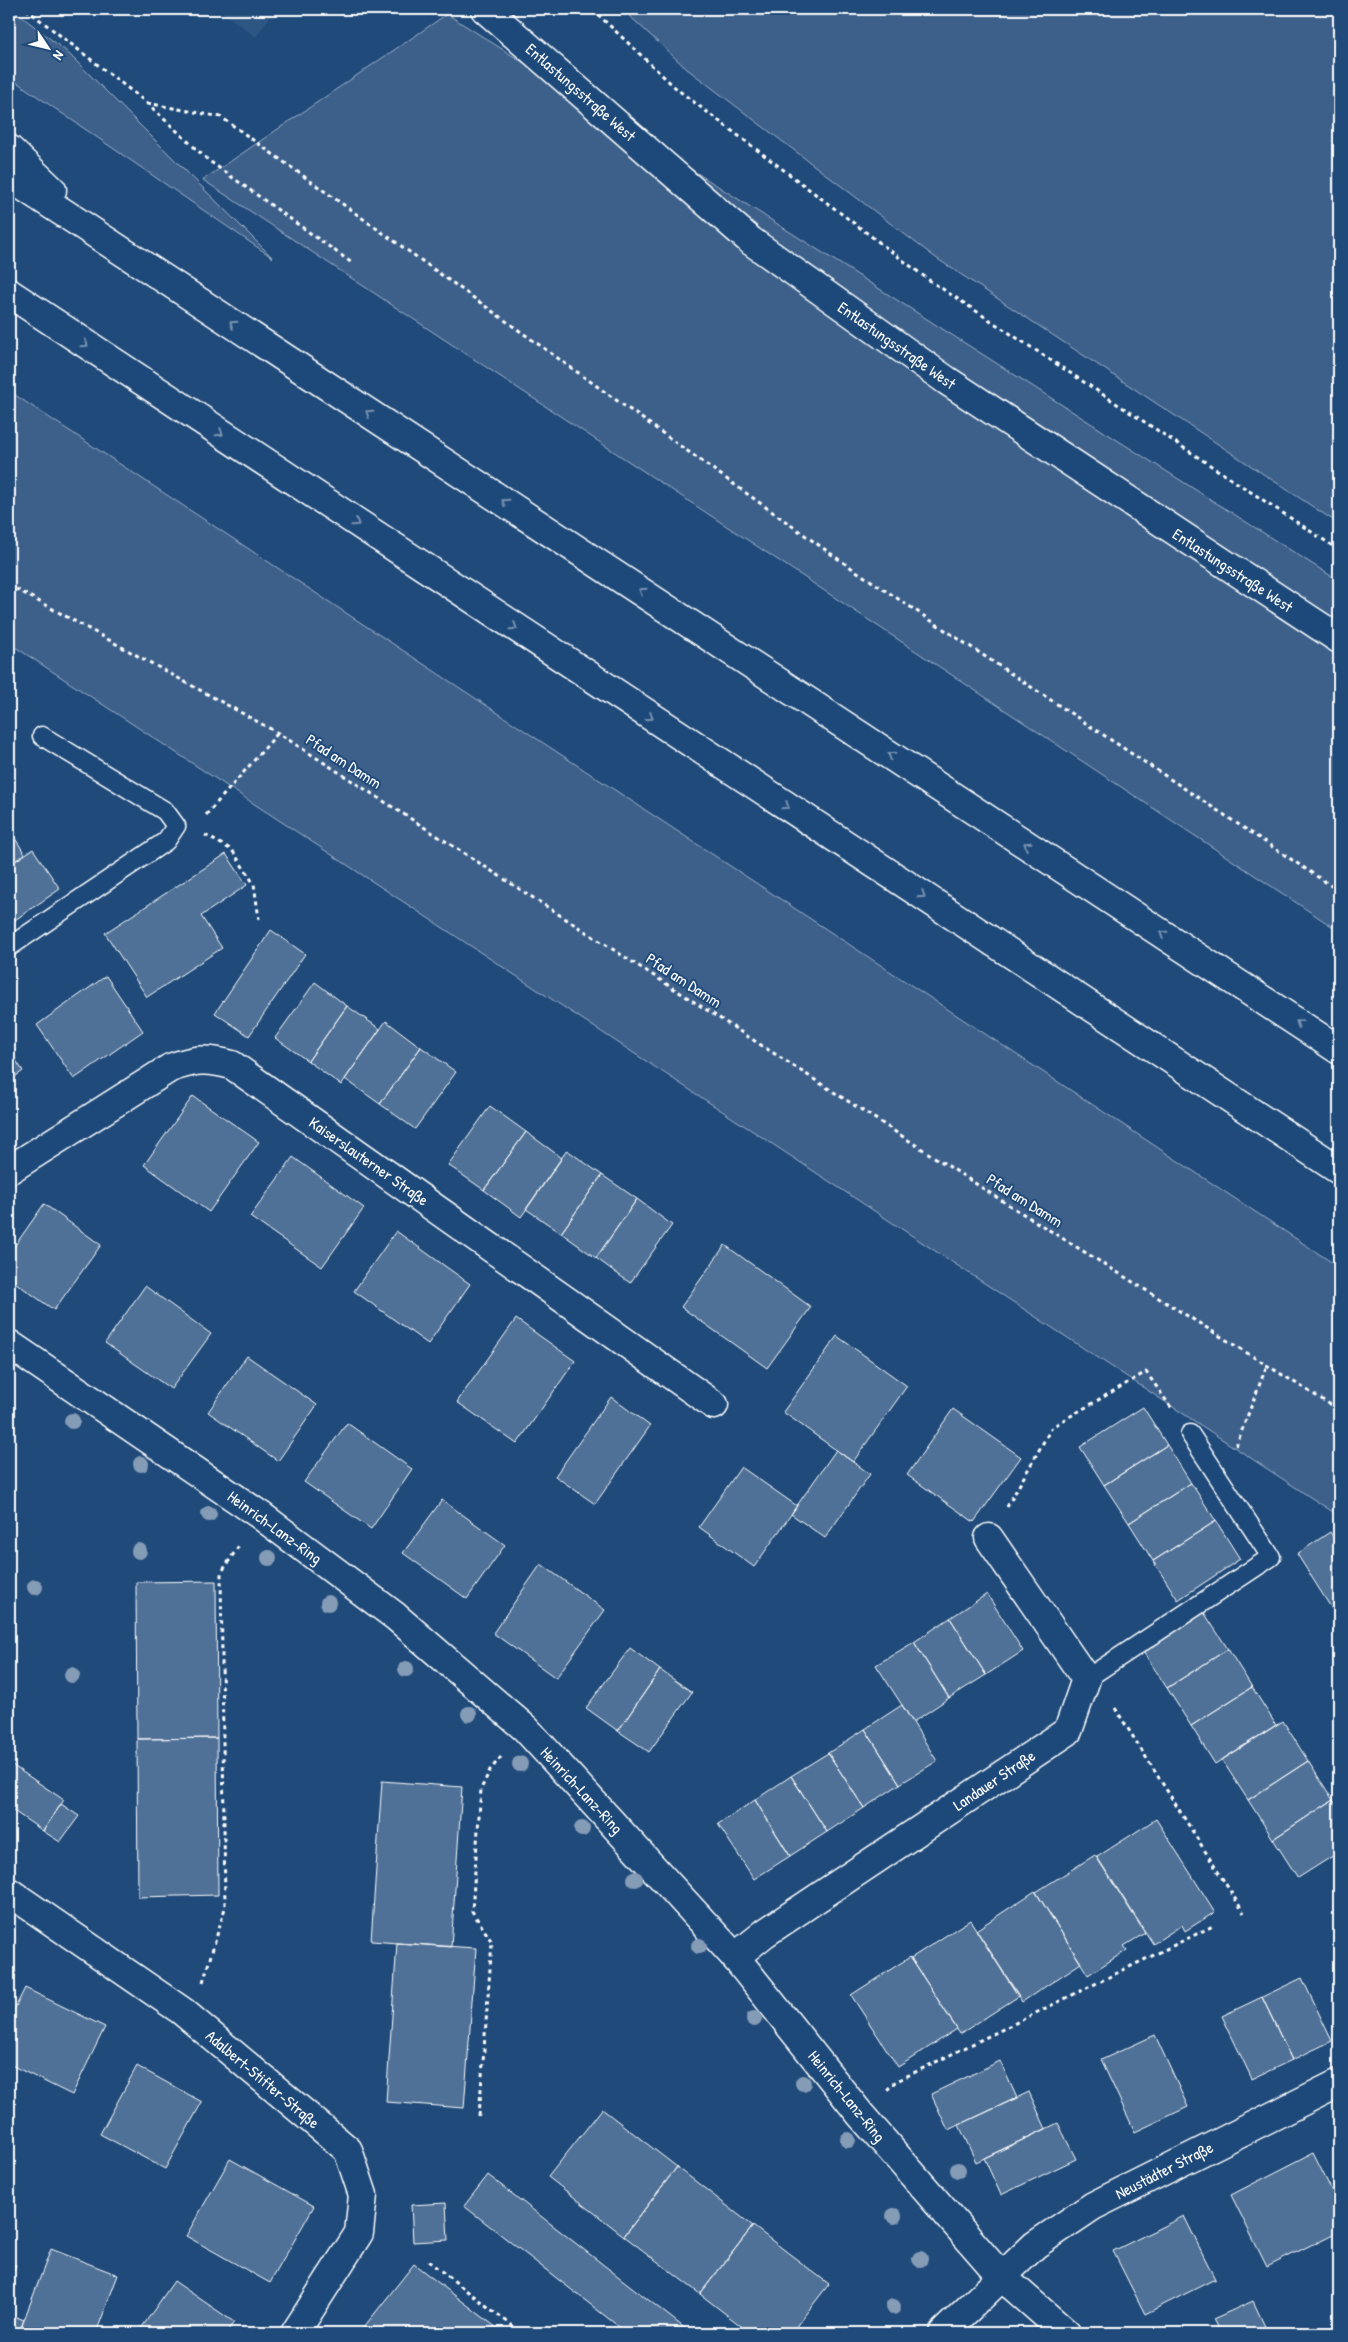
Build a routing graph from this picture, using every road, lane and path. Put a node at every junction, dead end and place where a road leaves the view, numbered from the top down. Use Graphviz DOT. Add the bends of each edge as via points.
graph roads {
  1 [pos="26,9"];
  2 [pos="485,9"];
  3 [pos="592,9"];
  4 [pos="147,103"];
  5 [pos="9,149"];
  6 [pos="9,177"];
  7 [pos="100,236"];
  8 [pos="352,262"];
  9 [pos="9,293"];
  10 [pos="1339,550"];
  11 [pos="9,585"];
  12 [pos="1339,639"];
  13 [pos="278,733"];
  14 [pos="42,736"];
  15 [pos="184,827"];
  16 [pos="1339,891"];
  17 [pos="259,920"];
  18 [pos="9,947"];
  19 [pos="1339,1050"];
  20 [pos="9,1170"];
  21 [pos="1339,1170"];
  22 [pos="9,1344"];
  23 [pos="1267,1365"];
  24 [pos="714,1405"];
  25 [pos="1339,1410"];
  26 [pos="1190,1434"];
  27 [pos="1236,1447"];
  28 [pos="260,1514"];
  29 [pos="989,1538"];
  30 [pos="1090,1677"];
  31 [pos="526,1729"];
  32 [pos="9,1892"];
  33 [pos="1244,1913"];
  34 [pos="1213,1926"];
  35 [pos="735,1957"];
  36 [pos="182,2011"];
  37 [pos="1339,2082"];
  38 [pos="860,2114"];
  39 [pos="479,2116"];
  40 [pos="428,2260"];
  41 [pos="1001,2276"];
  42 [pos="295,2333"];
  43 [pos="522,2333"];
  44 [pos="943,2333"];
  45 [pos="1066,2333"];
  1 -- 4 [label="path"];
  2 -- 12 [label="main road, Entlastungsstraße West" via="752,241 946,380"];
  3 -- 10 [label="path" via="678,90 929,280"];
  4 -- 8 [label="path" via="208,160"];
  4 -- 16 [label="path" via="221,117 841,561"];
  5 -- 7 [label="main road"];
  6 -- 7 [label="main road"];
  19 -- 7 [label="main road, one-way"];
  9 -- 21 [label="main road, one-way"];
  11 -- 13 [label="path, Pfad am Damm"];
  13 -- 15 [label="path"];
  13 -- 23 [label="path, Pfad am Damm" via="1004,1202"];
  14 -- 15 [label="lane" via="165,811"];
  15 -- 17 [label="path" via="232,850 254,884"];
  15 -- 18 [label="lane"];
  20 -- 24 [label="main road, Kaiserslauterner Straße" via="170,1068 192,1060 213,1060 232,1065"];
  22 -- 28 [label="main road, Heinrich-Lanz-Ring"];
  23 -- 25 [label="path, Pfad am Damm"];
  23 -- 27 [label="path"];
  26 -- 29 [label="path" via="1146,1372 1052,1427"];
  26 -- 30 [label="lane" via="1271,1557"];
  28 -- 31 [label="main road, Heinrich-Lanz-Ring" via="395,1616"];
  28 -- 36 [label="path" via="221,1573 225,1908 204,1980"];
  29 -- 30 [label="main road"];
  30 -- 33 [label="path"];
  30 -- 35 [label="main road, Landauer Straße" via="1068,1730 765,1933"];
  31 -- 35 [label="main road, Heinrich-Lanz-Ring"];
  31 -- 39 [label="path" via="490,1770 481,1789 472,1911 492,1942"];
  32 -- 36 [label="main road, Adalbert-Stifter-Straße"];
  34 -- 38 [label="path" via="895,2082"];
  35 -- 38 [label="main road, Heinrich-Lanz-Ring"];
  36 -- 42 [label="main road, Adalbert-Stifter-Straße" via="348,2150 363,2195 359,2233"];
  37 -- 41 [label="main road, Neustädter Straße" via="1093,2206 1035,2246"];
  38 -- 41 [label="main road, Heinrich-Lanz-Ring"];
  40 -- 43 [label="path"];
  41 -- 44 [label="main road, Neustädter Straße"];
  41 -- 45 [label="main road, Heinrich-Lanz-Ring"];
}
